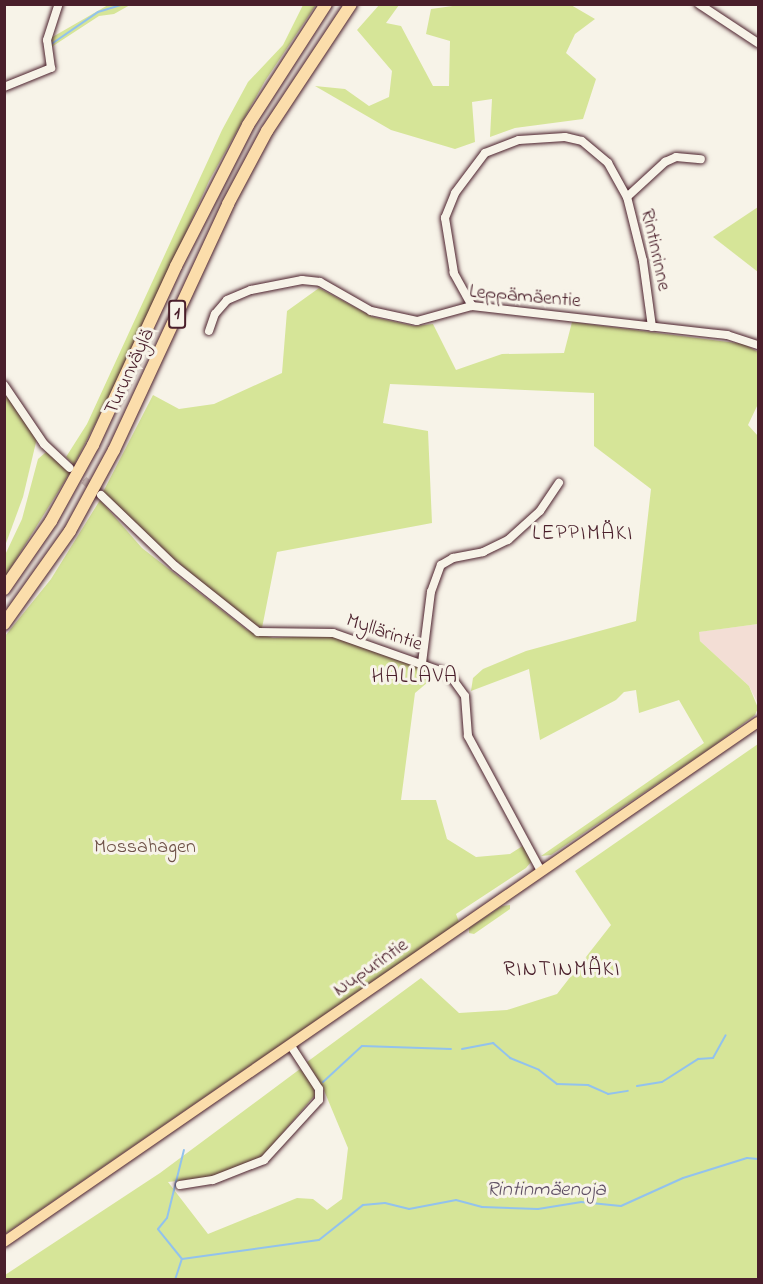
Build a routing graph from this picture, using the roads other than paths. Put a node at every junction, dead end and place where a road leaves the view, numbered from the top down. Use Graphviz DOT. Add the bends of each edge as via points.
graph roads {
  1 [pos="59,4"];
  2 [pos="326,4"];
  3 [pos="351,4"];
  4 [pos="699,4"];
  5 [pos="759,43"];
  6 [pos="4,87"];
  7 [pos="701,159"];
  8 [pos="627,196"];
  9 [pos="472,306"];
  10 [pos="652,327"];
  11 [pos="209,331"];
  12 [pos="759,345"];
  13 [pos="4,385"];
  14 [pos="70,468"];
  15 [pos="559,483"];
  16 [pos="100,495"];
  17 [pos="4,589"];
  18 [pos="4,624"];
  19 [pos="422,663"];
  20 [pos="759,722"];
  21 [pos="541,872"];
  22 [pos="291,1046"];
  23 [pos="180,1185"];
  24 [pos="4,1242"];
  1 -- 6 [label="street" via="47,40 51,68"];
  2 -- 17 [label="highway, Turunväylä / 1" via="243,135 176,266 93,445 51,521"];
  3 -- 18 [label="highway, Turunväylä / 1" via="267,131 228,204 114,450 70,531"];
  4 -- 5 [label="street"];
  7 -- 8 [label="street, Rintinrinne" via="676,157 665,162"];
  8 -- 9 [label="street" via="608,163 582,141 565,137 519,140 485,153 455,193 445,218 454,273"];
  8 -- 10 [label="street, Rintinrinne" via="643,261"];
  9 -- 10 [label="street, Leppämäentie"];
  9 -- 11 [label="street, Leppämäentie" via="417,321 371,311 320,282 302,280 252,290 227,300 215,314"];
  10 -- 12 [label="street, Leppämäentie" via="727,335"];
  13 -- 14 [label="street" via="44,444"];
  15 -- 19 [label="street" via="540,511 508,540 441,565 431,592"];
  16 -- 19 [label="street, Myllärintie" via="175,566 258,632 333,633"];
  19 -- 21 [label="street, Myllärintie" via="443,670 461,687 468,736"];
  20 -- 21 [label="main road, Nupurintie"];
  21 -- 22 [label="main road, Nupurintie"];
  22 -- 23 [label="street" via="319,1089 319,1100 264,1160 213,1180"];
  22 -- 24 [label="main road, Nupurintie"];
}
